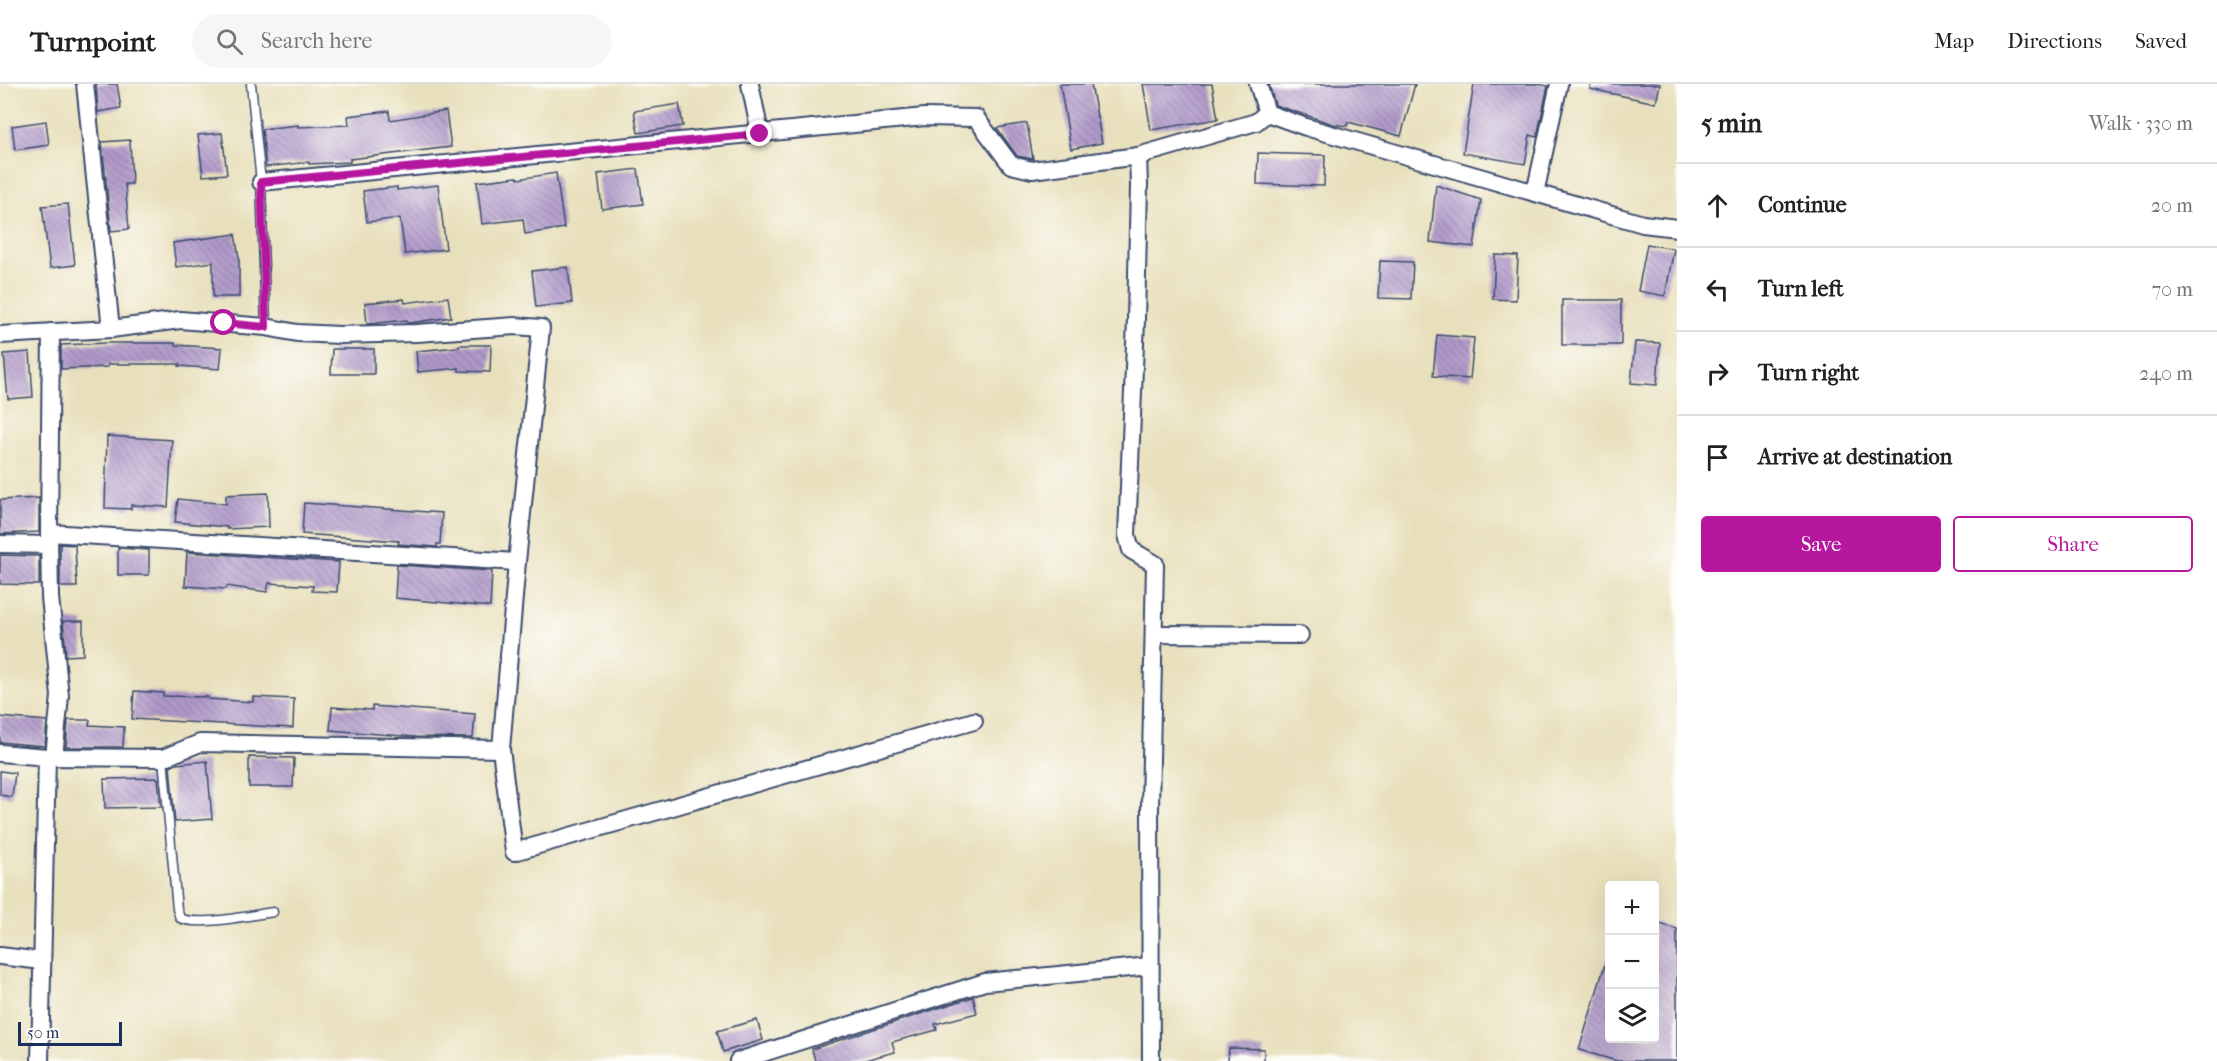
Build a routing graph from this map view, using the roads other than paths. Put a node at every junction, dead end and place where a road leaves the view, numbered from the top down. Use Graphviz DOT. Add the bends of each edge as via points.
graph roads {
  1 [pos="86,84"];
  2 [pos="251,84"];
  3 [pos="750,84"];
  4 [pos="1258,84"];
  5 [pos="1559,84"];
  6 [pos="1267,113"];
  7 [pos="760,134"];
  8 [pos="1138,156"];
  9 [pos="261,182"];
  10 [pos="1536,193"];
  11 [pos="1677,228"];
  12 [pos="266,327"];
  13 [pos="111,329"];
  14 [pos="51,332"];
  15 [pos="0,334"];
  16 [pos="49,539"];
  17 [pos="0,544"];
  18 [pos="517,562"];
  19 [pos="1154,634"];
  20 [pos="1300,634"];
  21 [pos="974,721"];
  22 [pos="501,749"];
  23 [pos="0,753"];
  24 [pos="50,757"];
  25 [pos="163,758"];
  26 [pos="273,912"];
  27 [pos="0,956"];
  28 [pos="42,961"];
  29 [pos="1150,966"];
  30 [pos="40,1061"];
  31 [pos="738,1061"];
  32 [pos="1151,1061"];
  1 -- 13 [label="street"];
  2 -- 9 [label="lane"];
  3 -- 7 [label="street"];
  4 -- 6 [label="street"];
  5 -- 10 [label="street"];
  6 -- 8 [label="street" via="1256,122"];
  6 -- 10 [label="street"];
  7 -- 8 [label="street" via="925,117 976,118 1011,165 1032,170"];
  7 -- 9 [label="street"];
  8 -- 19 [label="street" via="1127,536 1131,550 1155,564"];
  9 -- 12 [label="lane"];
  10 -- 11 [label="street" via="1643,224"];
  12 -- 13 [label="street" via="180,320"];
  12 -- 18 [label="street" via="297,333 340,334 542,328"];
  13 -- 14 [label="street"];
  14 -- 15 [label="street"];
  14 -- 16 [label="street"];
  16 -- 17 [label="street"];
  16 -- 18 [label="street"];
  16 -- 24 [label="street" via="51,620 60,696"];
  18 -- 22 [label="street"];
  19 -- 20 [label="street"];
  19 -- 29 [label="street"];
  21 -- 22 [label="street" via="514,852"];
  22 -- 25 [label="street" via="200,743"];
  23 -- 24 [label="street"];
  24 -- 25 [label="street"];
  24 -- 28 [label="street"];
  25 -- 26 [label="lane" via="180,918 188,922"];
  27 -- 28 [label="street"];
  28 -- 30 [label="street"];
  29 -- 31 [label="street" via="984,982"];
  29 -- 32 [label="street"];
}
